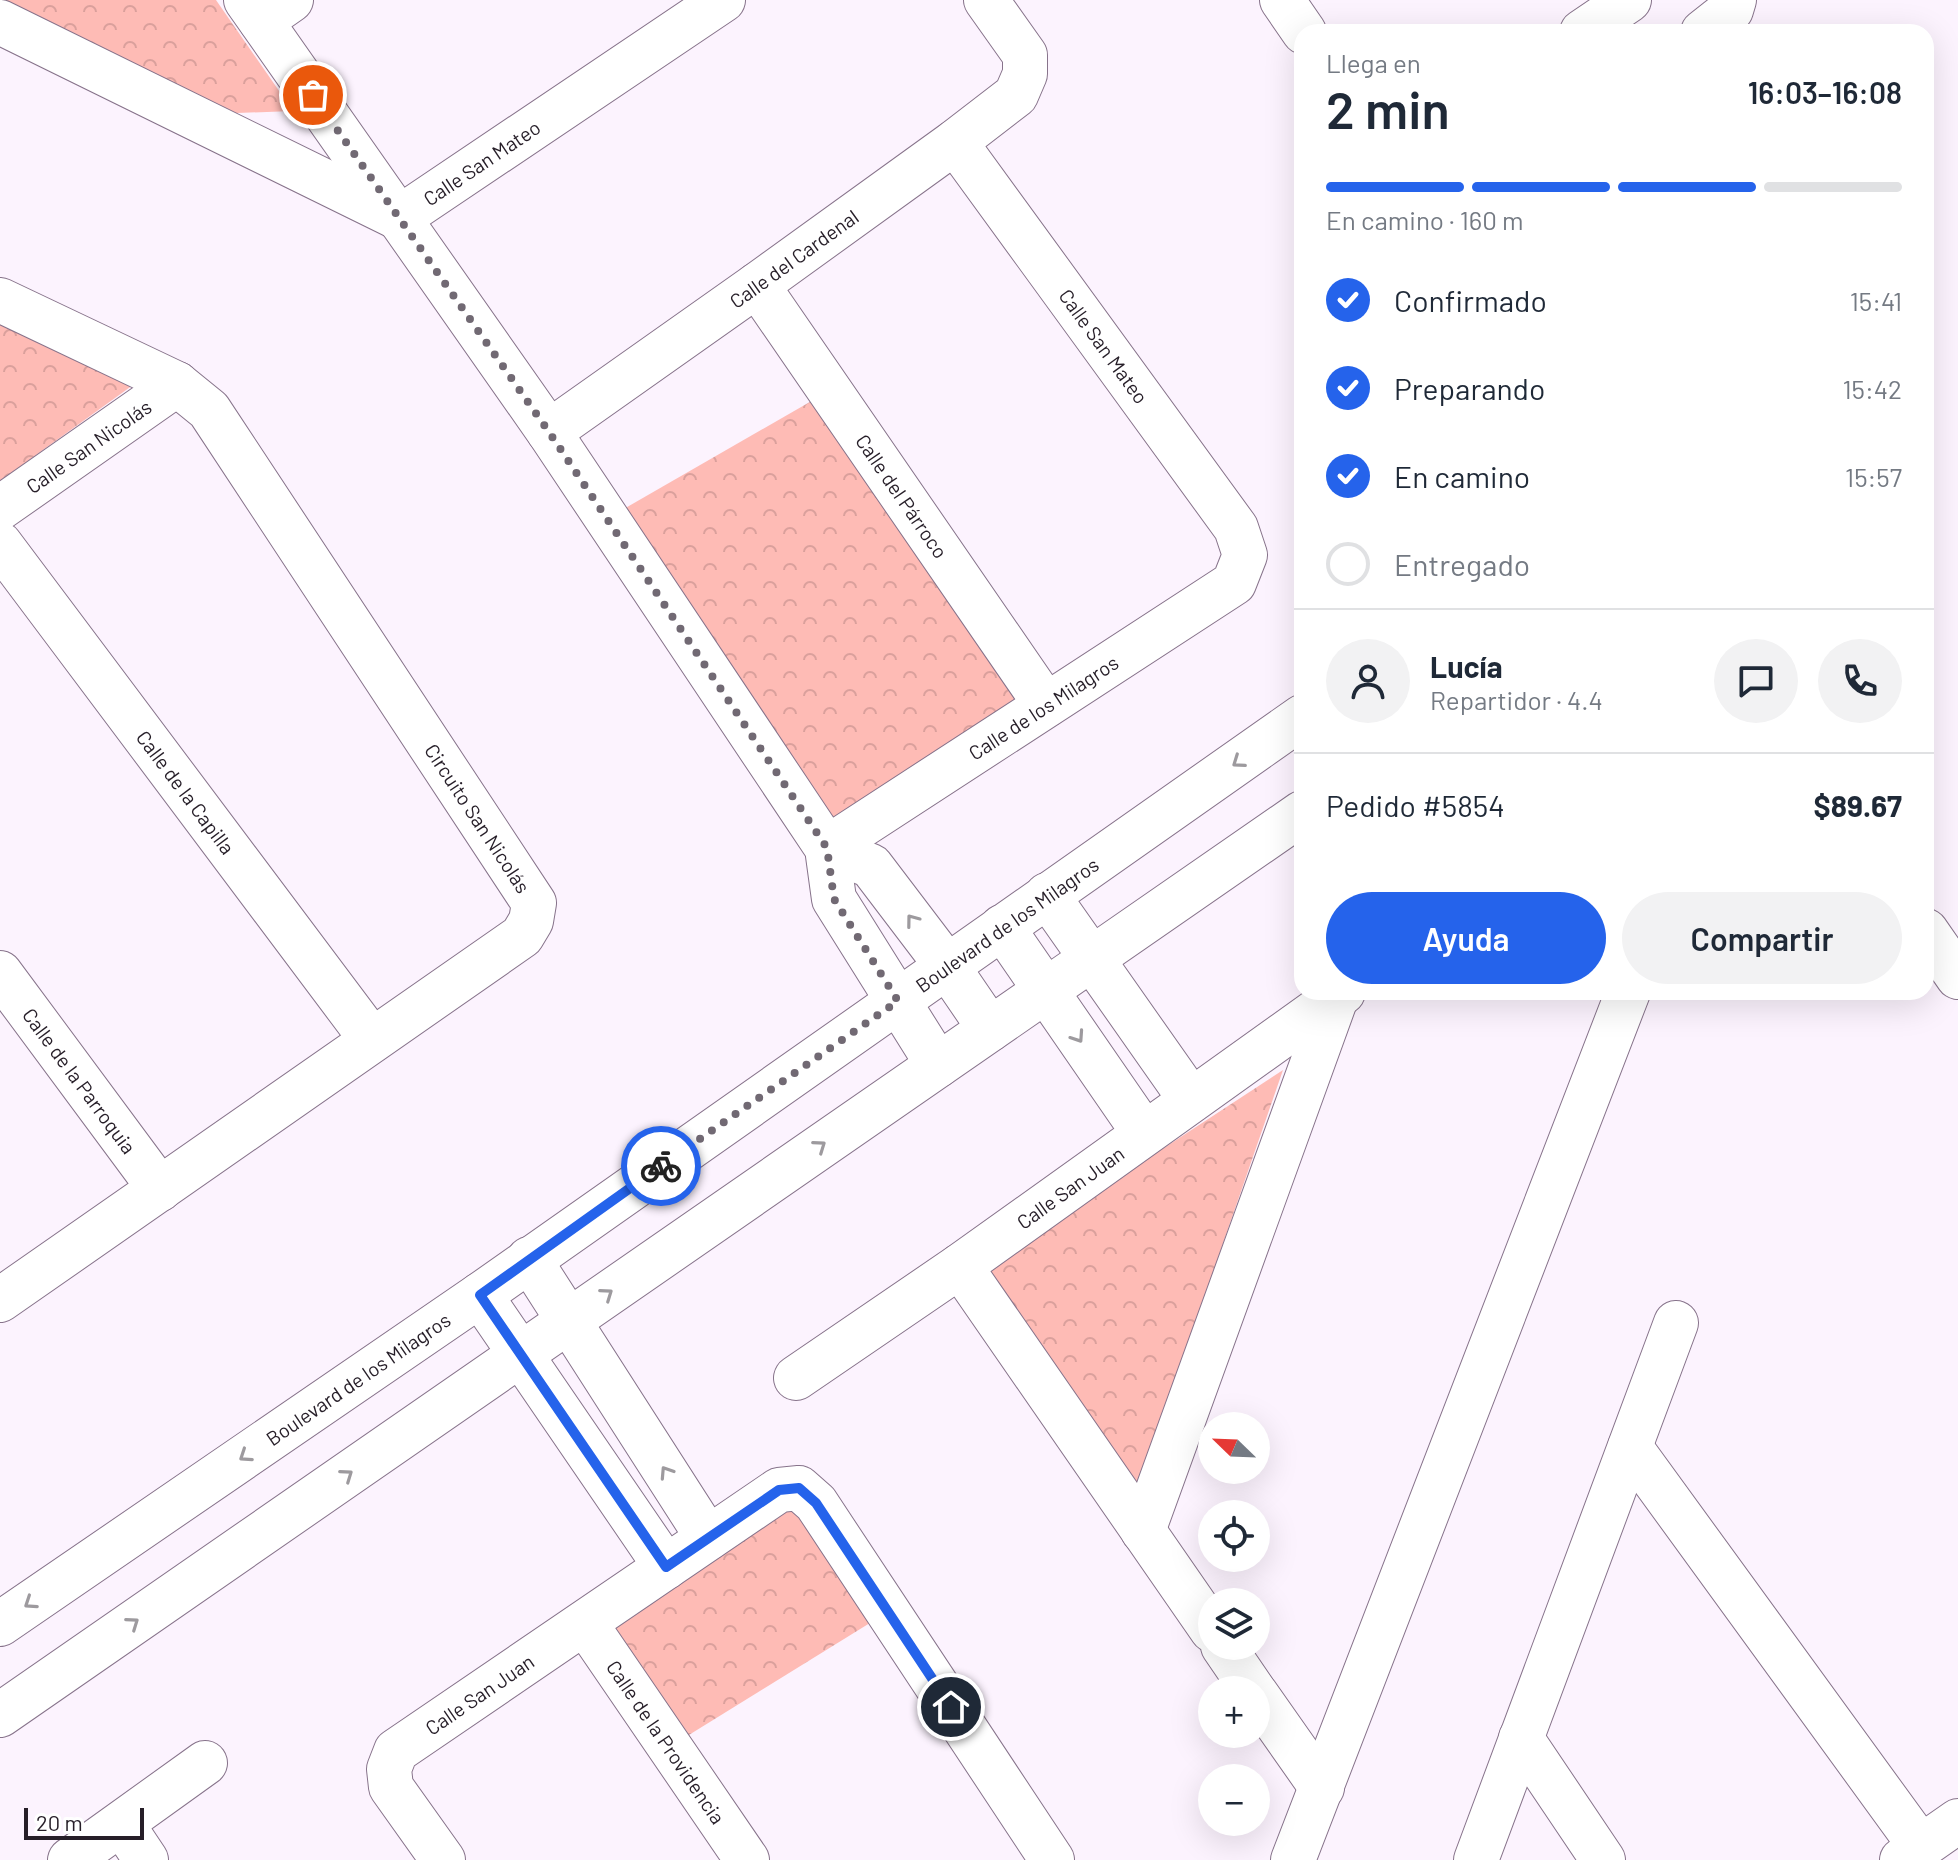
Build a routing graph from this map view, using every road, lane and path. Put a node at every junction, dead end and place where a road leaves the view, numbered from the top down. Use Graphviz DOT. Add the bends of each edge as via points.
graph roads {
  1 [pos="723,0"];
  2 [pos="986,0"];
  3 [pos="1282,0"];
  4 [pos="1629,0"];
  5 [pos="1734,0"];
  6 [pos="266,7"];
  7 [pos="0,22"];
  8 [pos="1298,24"];
  9 [pos="1594,24"];
  10 [pos="1713,24"];
  11 [pos="955,142"];
  12 [pos="399,218"];
  13 [pos="757,285"];
  14 [pos="0,300"];
  15 [pos="177,384"];
  16 [pos="549,432"];
  17 [pos="0,508"];
  18 [pos="0,544"];
  19 [pos="1245,555"];
  20 [pos="1046,705"];
  21 [pos="1294,723"];
  22 [pos="1294,818"];
  23 [pos="827,848"];
  24 [pos="1047,895"];
  25 [pos="1002,927"];
  26 [pos="1934,942"];
  27 [pos="1091,958"];
  28 [pos="947,966"];
  29 [pos="0,973"];
  30 [pos="1958,977"];
  31 [pos="1046,990"];
  32 [pos="1333,1000"];
  33 [pos="1338,1000"];
  34 [pos="1625,1000"];
  35 [pos="898,1001"];
  36 [pos="990,1029"];
  37 [pos="372,1040"];
  38 [pos="938,1065"];
  39 [pos="1191,1100"];
  40 [pos="1144,1133"];
  41 [pos="160,1189"];
  42 [pos="529,1259"];
  43 [pos="960,1266"];
  44 [pos="480,1295"];
  45 [pos="0,1300"];
  46 [pos="568,1321"];
  47 [pos="1676,1323"];
  48 [pos="520,1356"];
  49 [pos="796,1378"];
  50 [pos="1630,1447"];
  51 [pos="1143,1531"];
  52 [pos="708,1538"];
  53 [pos="666,1567"];
  54 [pos="1198,1610"];
  55 [pos="585,1623"];
  56 [pos="0,1624"];
  57 [pos="1270,1713"];
  58 [pos="0,1715"];
  59 [pos="1521,1738"];
  60 [pos="205,1763"];
  61 [pos="1322,1788"];
  62 [pos="1958,1821"];
  63 [pos="122,1824"];
  64 [pos="1912,1853"];
  65 [pos="70,1860"];
  66 [pos="146,1860"];
  67 [pos="443,1860"];
  68 [pos="747,1860"];
  69 [pos="1052,1860"];
  70 [pos="1293,1860"];
  71 [pos="1476,1860"];
  72 [pos="1603,1860"];
  1 -- 12 [label="street, Calle San Mateo"];
  2 -- 11 [label="street, Calle del Cardenal" via="1025,55 1025,74 1016,95"];
  3 -- 8 [label="street"];
  4 -- 9 [label="street"];
  5 -- 10 [label="street" via="1731,10"];
  6 -- 12 [label="street"];
  7 -- 12 [label="street"];
  11 -- 13 [label="street, Calle del Cardenal"];
  11 -- 19 [label="street, Calle San Mateo" via="1236,528"];
  12 -- 16 [label="street"];
  13 -- 16 [label="street, Calle del Cardenal"];
  13 -- 20 [label="street, Calle del Párroco"];
  14 -- 15 [label="street, Circuito San Nicolás"];
  15 -- 17 [label="street, Calle San Nicolás"];
  15 -- 37 [label="street, Circuito San Nicolás" via="209,410 534,903 522,936"];
  16 -- 23 [label="street"];
  18 -- 37 [label="street, Calle de la Capilla"];
  19 -- 20 [label="street, Calle de los Milagros" via="1234,583"];
  20 -- 23 [label="street, Calle de los Milagros"];
  21 -- 24 [label="street, Boulevard de los Milagros, one-way"];
  22 -- 27 [label="street"];
  28 -- 23 [label="street, one-way" via="871,866"];
  23 -- 35 [label="street" via="834,899"];
  24 -- 25 [label="street, Boulevard de los Milagros"];
  24 -- 27 [label="street"];
  25 -- 28 [label="street, Boulevard de los Milagros"];
  25 -- 31 [label="street"];
  26 -- 30 [label="street"];
  27 -- 31 [label="street"];
  27 -- 39 [label="street"];
  28 -- 35 [label="street, Boulevard de los Milagros"];
  28 -- 36 [label="street"];
  29 -- 41 [label="street, Calle de la Parroquia"];
  31 -- 36 [label="street"];
  31 -- 40 [label="street, one-way"];
  32 -- 39 [label="street, Calle San Juan"];
  33 -- 51 [label="street"];
  34 -- 61 [label="street"];
  35 -- 38 [label="street"];
  35 -- 42 [label="street, Boulevard de los Milagros"];
  36 -- 38 [label="street"];
  37 -- 41 [label="street, Circuito San Nicolás"];
  46 -- 38 [label="street, one-way"];
  39 -- 40 [label="street, Calle San Juan"];
  40 -- 43 [label="street, Calle San Juan"];
  41 -- 45 [label="street, Circuito San Nicolás"];
  42 -- 44 [label="street, Boulevard de los Milagros"];
  42 -- 46 [label="street"];
  43 -- 49 [label="street, Calle San Juan"];
  43 -- 51 [label="street"];
  44 -- 48 [label="street"];
  44 -- 56 [label="street, Boulevard de los Milagros, one-way"];
  46 -- 48 [label="street"];
  52 -- 46 [label="street, one-way"];
  47 -- 50 [label="street"];
  48 -- 53 [label="street"];
  58 -- 48 [label="street, one-way"];
  50 -- 59 [label="street"];
  50 -- 64 [label="street"];
  51 -- 54 [label="street"];
  52 -- 53 [label="street, Calle San Juan"];
  52 -- 69 [label="street, Calle San Juan" via="779,1490 799,1488 816,1503"];
  53 -- 55 [label="street, Calle San Juan"];
  55 -- 67 [label="street, Calle San Juan" via="396,1751 389,1769 391,1787"];
  55 -- 68 [label="street, Calle de la Providencia"];
  57 -- 61 [label="street"];
  59 -- 71 [label="street"];
  59 -- 72 [label="street"];
  60 -- 63 [label="street"];
  61 -- 70 [label="street"];
  62 -- 64 [label="street"];
  63 -- 65 [label="street"];
  63 -- 66 [label="street"];
}
